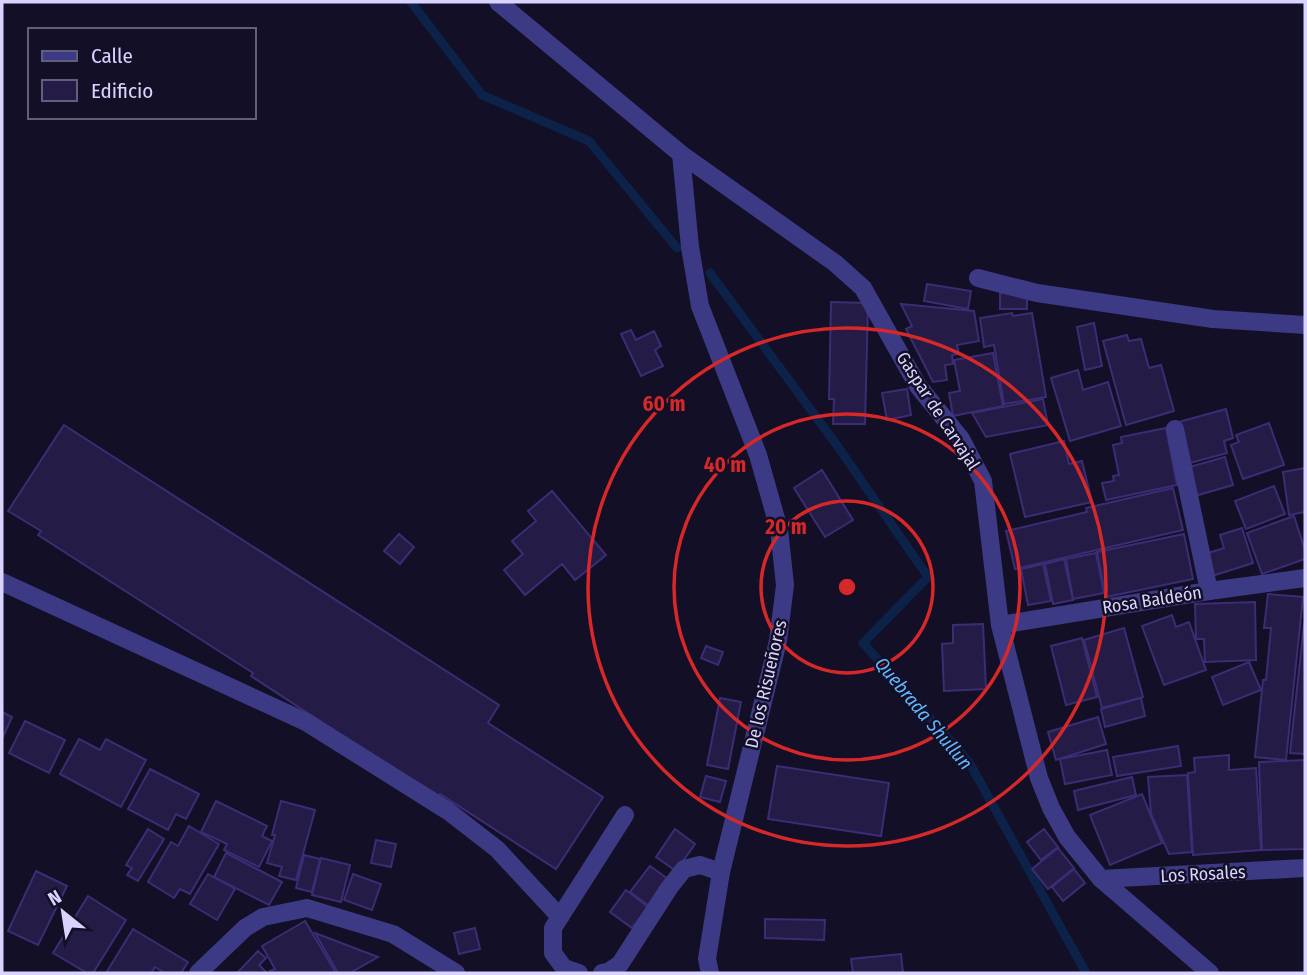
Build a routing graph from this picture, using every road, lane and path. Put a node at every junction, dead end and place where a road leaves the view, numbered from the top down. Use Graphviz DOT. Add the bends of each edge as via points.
graph roads {
  1 [pos="498,2"];
  2 [pos="681,154"];
  3 [pos="978,278"];
  4 [pos="1305,325"];
  5 [pos="1175,429"];
  6 [pos="1305,578"];
  7 [pos="2,582"];
  8 [pos="1209,591"];
  9 [pos="1000,625"];
  10 [pos="625,815"];
  11 [pos="1305,868"];
  12 [pos="721,872"];
  13 [pos="1101,879"];
  14 [pos="560,918"];
  15 [pos="705,968"];
  16 [pos="198,973"];
  17 [pos="456,973"];
  18 [pos="579,973"];
  19 [pos="603,973"];
  20 [pos="1210,973"];
  1 -- 2 [label="street, Gaspar de Carvajal"];
  2 -- 9 [label="street, Gaspar de Carvajal" via="835,263 863,288 918,386 961,439 983,481"];
  2 -- 12 [label="street, De los Risueñores" via="700,306 758,454 779,529 785,584 778,641"];
  3 -- 4 [label="street" via="1037,293 1200,317"];
  5 -- 8 [label="street"];
  6 -- 8 [label="street, Rosa Baldeón"];
  7 -- 14 [label="street" via="306,722 448,811 497,849"];
  8 -- 9 [label="street, Rosa Baldeón"];
  9 -- 13 [label="street, Gaspar de Carvajal" via="1043,788 1067,836"];
  10 -- 14 [label="street"];
  11 -- 13 [label="street, Los Rosales"];
  12 -- 15 [label="street, De los Risueñores"];
  12 -- 19 [label="street" via="700,865 684,869 620,964"];
  13 -- 20 [label="street, Gaspar de Carvajal"];
  14 -- 18 [label="street" via="553,928 553,953 564,968"];
  16 -- 17 [label="street" via="263,917 307,908 393,934"];
}
